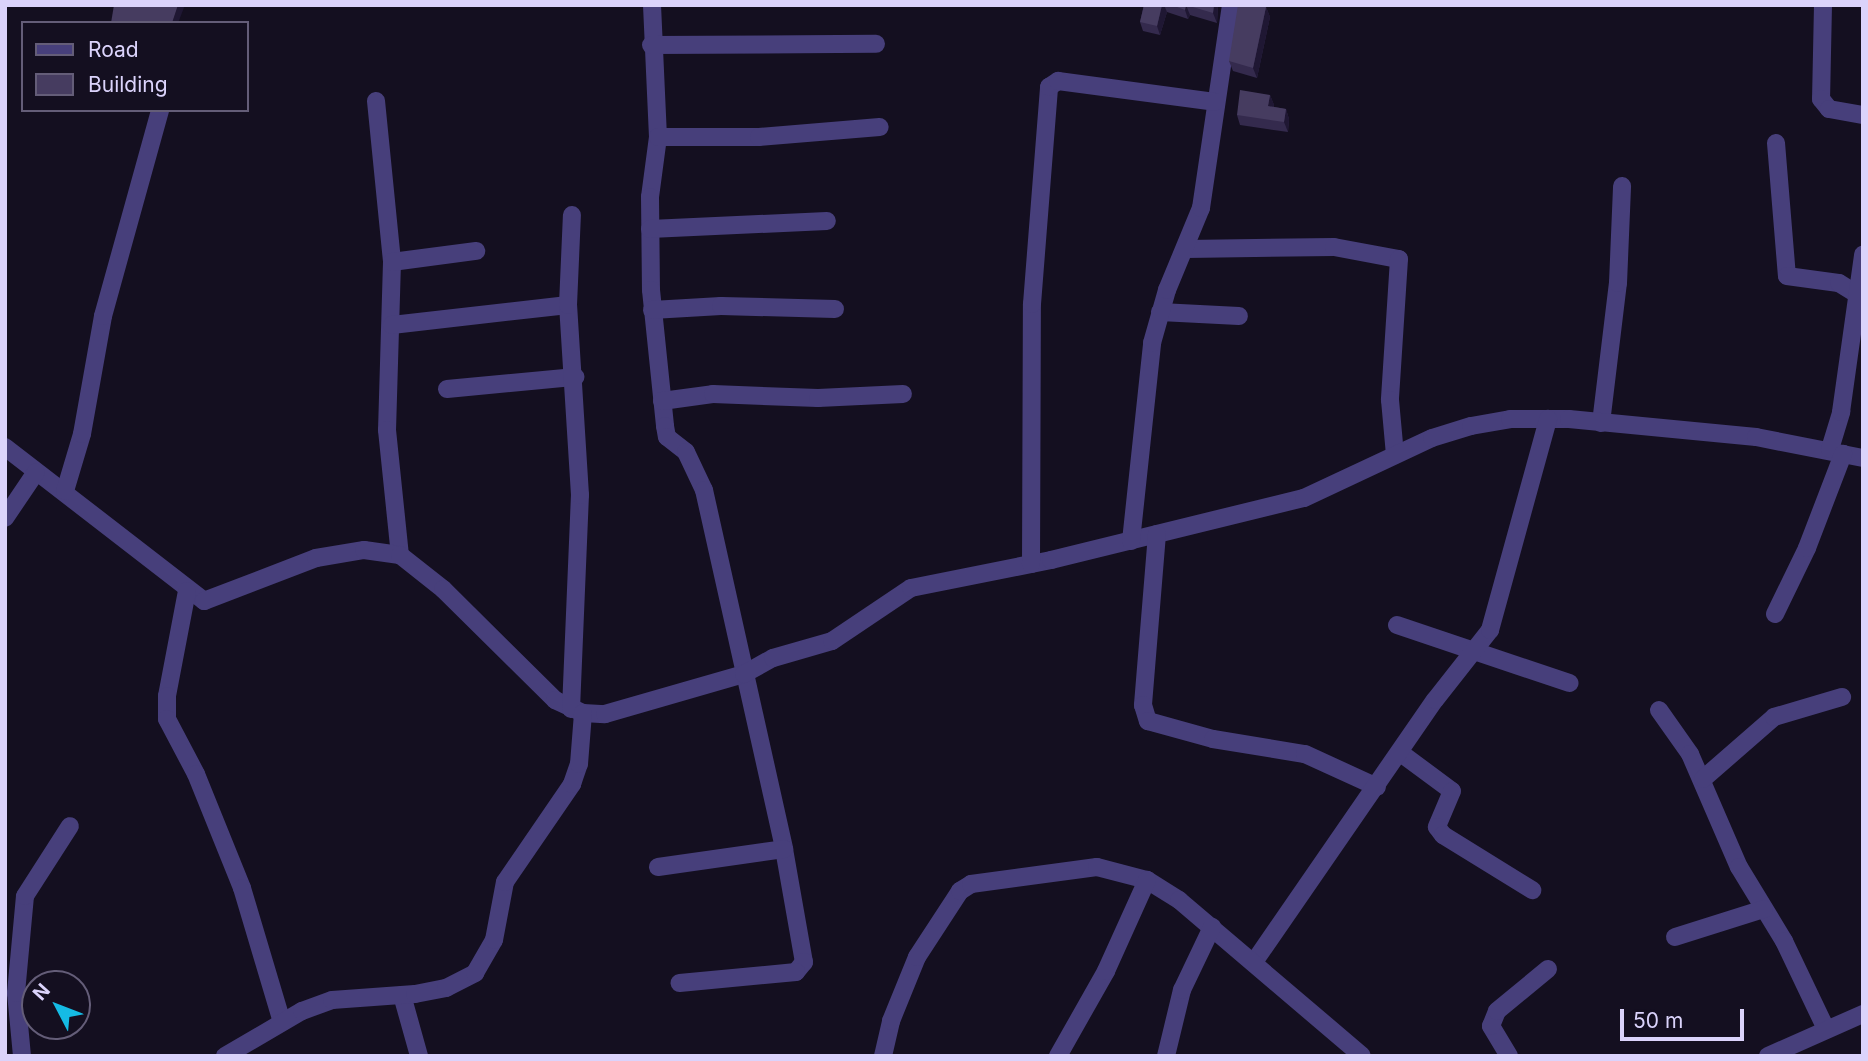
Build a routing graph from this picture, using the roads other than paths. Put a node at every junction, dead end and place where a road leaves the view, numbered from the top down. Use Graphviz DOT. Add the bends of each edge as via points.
graph roads {
  1 [pos="652,5"];
  2 [pos="1231,5"];
  3 [pos="1823,5"];
  4 [pos="876,44"];
  5 [pos="651,46"];
  6 [pos="376,101"];
  7 [pos="1215,102"];
  8 [pos="159,112"];
  9 [pos="1863,115"];
  10 [pos="880,127"];
  11 [pos="658,137"];
  12 [pos="1776,143"];
  13 [pos="1622,186"];
  14 [pos="572,215"];
  15 [pos="827,221"];
  16 [pos="650,229"];
  17 [pos="1186,249"];
  18 [pos="476,251"];
  19 [pos="1863,254"];
  20 [pos="392,262"];
  21 [pos="1858,295"];
  22 [pos="568,305"];
  23 [pos="835,309"];
  24 [pos="652,310"];
  25 [pos="1160,312"];
  26 [pos="1239,316"];
  27 [pos="392,325"];
  28 [pos="575,377"];
  29 [pos="447,389"];
  30 [pos="904,394"];
  31 [pos="662,401"];
  32 [pos="1548,419"];
  33 [pos="1601,423"];
  34 [pos="5,447"];
  35 [pos="1836,452"];
  36 [pos="1395,454"];
  37 [pos="1863,458"];
  38 [pos="36,471"];
  39 [pos="65,491"];
  40 [pos="5,518"];
  41 [pos="1157,534"];
  42 [pos="1131,541"];
  43 [pos="400,555"];
  44 [pos="1031,564"];
  45 [pos="187,591"];
  46 [pos="1775,614"];
  47 [pos="1397,625"];
  48 [pos="1471,652"];
  49 [pos="744,674"];
  50 [pos="1569,683"];
  51 [pos="1842,697"];
  52 [pos="1659,710"];
  53 [pos="577,711"];
  54 [pos="1402,754"];
  55 [pos="1703,779"];
  56 [pos="1377,787"];
  57 [pos="70,826"];
  58 [pos="784,849"];
  59 [pos="658,867"];
  60 [pos="1147,880"];
  61 [pos="1532,890"];
  62 [pos="1764,909"];
  63 [pos="1212,927"];
  64 [pos="1675,937"];
  65 [pos="1254,962"];
  66 [pos="1548,969"];
  67 [pos="680,983"];
  68 [pos="402,995"];
  69 [pos="1863,1014"];
  70 [pos="282,1023"];
  71 [pos="1826,1029"];
  72 [pos="1794,1051"];
  73 [pos="19,1055"];
  74 [pos="225,1056"];
  75 [pos="419,1056"];
  76 [pos="883,1056"];
  77 [pos="1058,1056"];
  78 [pos="1166,1056"];
  79 [pos="1362,1056"];
  80 [pos="1509,1056"];
  81 [pos="1768,1056"];
  1 -- 5 [label="street"];
  2 -- 7 [label="street"];
  3 -- 9 [label="street" via="1821,99 1829,109"];
  4 -- 5 [label="street"];
  5 -- 11 [label="street"];
  6 -- 20 [label="street"];
  7 -- 17 [label="street" via="1218,111 1210,163"];
  7 -- 44 [label="street" via="1058,81 1049,87 1032,304"];
  8 -- 39 [label="street" via="95,347 82,434"];
  10 -- 11 [label="street" via="759,137"];
  11 -- 16 [label="street"];
  12 -- 21 [label="street" via="1787,276 1839,283"];
  13 -- 33 [label="street" via="1618,283"];
  14 -- 22 [label="street"];
  15 -- 16 [label="street"];
  16 -- 24 [label="street"];
  17 -- 25 [label="street"];
  17 -- 36 [label="street" via="1334,247 1399,258 1390,400"];
  18 -- 20 [label="street"];
  19 -- 21 [label="street"];
  20 -- 27 [label="street"];
  21 -- 35 [label="street"];
  22 -- 27 [label="street"];
  22 -- 28 [label="street"];
  23 -- 24 [label="street" via="721,306"];
  24 -- 31 [label="street"];
  25 -- 26 [label="street"];
  25 -- 42 [label="street" via="1152,343"];
  27 -- 43 [label="street" via="387,430"];
  28 -- 29 [label="street"];
  28 -- 53 [label="street" via="580,495"];
  30 -- 31 [label="street" via="818,398 713,394"];
  31 -- 49 [label="street" via="667,436 686,452 704,490"];
  32 -- 33 [label="street"];
  32 -- 36 [label="street" via="1471,426"];
  32 -- 48 [label="street" via="1497,614"];
  33 -- 35 [label="street" via="1756,437"];
  34 -- 38 [label="street"];
  35 -- 37 [label="street"];
  35 -- 46 [label="street" via="1807,548"];
  36 -- 41 [label="street" via="1313,495"];
  38 -- 39 [label="street"];
  38 -- 40 [label="street"];
  39 -- 45 [label="street"];
  41 -- 42 [label="street"];
  41 -- 56 [label="street" via="1143,705 1149,722 1213,739 1305,754"];
  42 -- 44 [label="street"];
  43 -- 45 [label="street" via="364,550 316,558 204,601"];
  43 -- 53 [label="street" via="443,589 555,700"];
  44 -- 49 [label="street" via="911,588 832,641 774,658"];
  45 -- 70 [label="street" via="167,696 167,719 196,774 242,888"];
  47 -- 48 [label="street"];
  48 -- 50 [label="street"];
  48 -- 54 [label="street"];
  49 -- 53 [label="street" via="627,708"];
  49 -- 58 [label="street"];
  51 -- 55 [label="street" via="1774,718"];
  52 -- 55 [label="street"];
  53 -- 68 [label="street" via="579,764 572,784 505,882 494,940 483,965 446,988"];
  54 -- 56 [label="street"];
  54 -- 61 [label="street" via="1452,792 1437,827 1443,835"];
  55 -- 62 [label="street" via="1739,867"];
  56 -- 65 [label="street"];
  57 -- 73 [label="street" via="25,896 16,993"];
  58 -- 59 [label="street"];
  58 -- 67 [label="street" via="802,969"];
  60 -- 63 [label="street"];
  60 -- 76 [label="street" via="1097,867 971,884 950,903 917,957 891,1021"];
  60 -- 77 [label="street" via="1106,971"];
  62 -- 64 [label="street"];
  62 -- 71 [label="street"];
  63 -- 65 [label="street"];
  63 -- 78 [label="street" via="1182,990"];
  65 -- 79 [label="street"];
  66 -- 80 [label="street" via="1497,1011 1491,1026"];
  68 -- 70 [label="street" via="332,1000"];
  68 -- 75 [label="street"];
  69 -- 71 [label="street"];
  70 -- 74 [label="street"];
  71 -- 72 [label="street"];
  72 -- 81 [label="street"];
}
